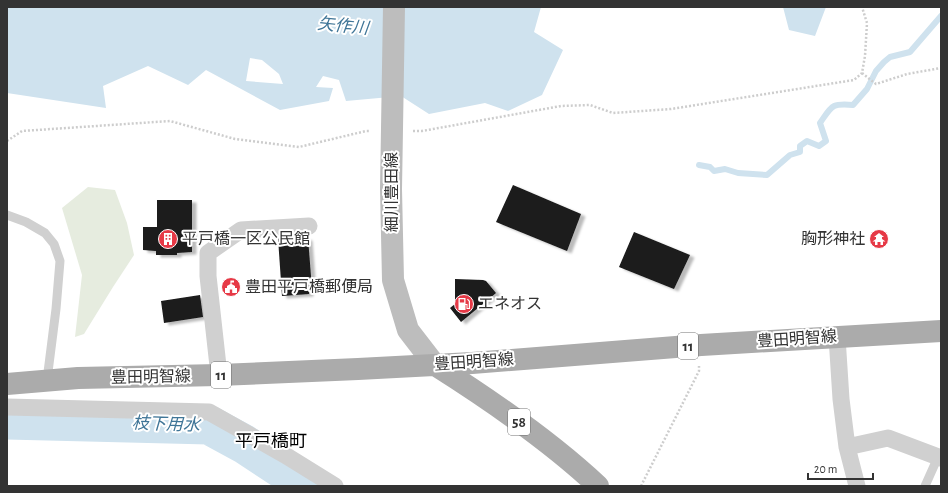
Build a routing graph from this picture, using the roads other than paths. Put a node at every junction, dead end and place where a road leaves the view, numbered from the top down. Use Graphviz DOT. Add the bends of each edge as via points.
graph roads {
  1 [pos="394,7"];
  2 [pos="7,215"];
  3 [pos="310,226"];
  4 [pos="941,331"];
  5 [pos="837,336"];
  6 [pos="435,365"];
  7 [pos="219,375"];
  8 [pos="47,380"];
  9 [pos="7,384"];
  10 [pos="7,407"];
  11 [pos="847,447"];
  12 [pos="939,458"];
  13 [pos="335,486"];
  14 [pos="598,486"];
  15 [pos="857,486"];
  16 [pos="925,486"];
  1 -- 6 [label="main road, 細川豊田線, bridge" via="391,189 393,280 408,330"];
  2 -- 8 [label="lane" via="45,233 54,244 60,261"];
  3 -- 7 [label="street" via="241,230 208,253 208,276"];
  4 -- 5 [label="main road, 豊田明智線 / 11"];
  5 -- 6 [label="main road, 豊田明智線 / 11"];
  5 -- 11 [label="street"];
  6 -- 7 [label="main road, 豊田明智線 / 11"];
  6 -- 14 [label="main road, 58" via="572,461"];
  7 -- 8 [label="main road, 豊田明智線 / 11"];
  8 -- 9 [label="main road, 豊田明智線 / 11"];
  10 -- 13 [label="street" via="209,412"];
  11 -- 12 [label="street" via="888,438"];
  11 -- 15 [label="street"];
  12 -- 16 [label="lane"];
}
